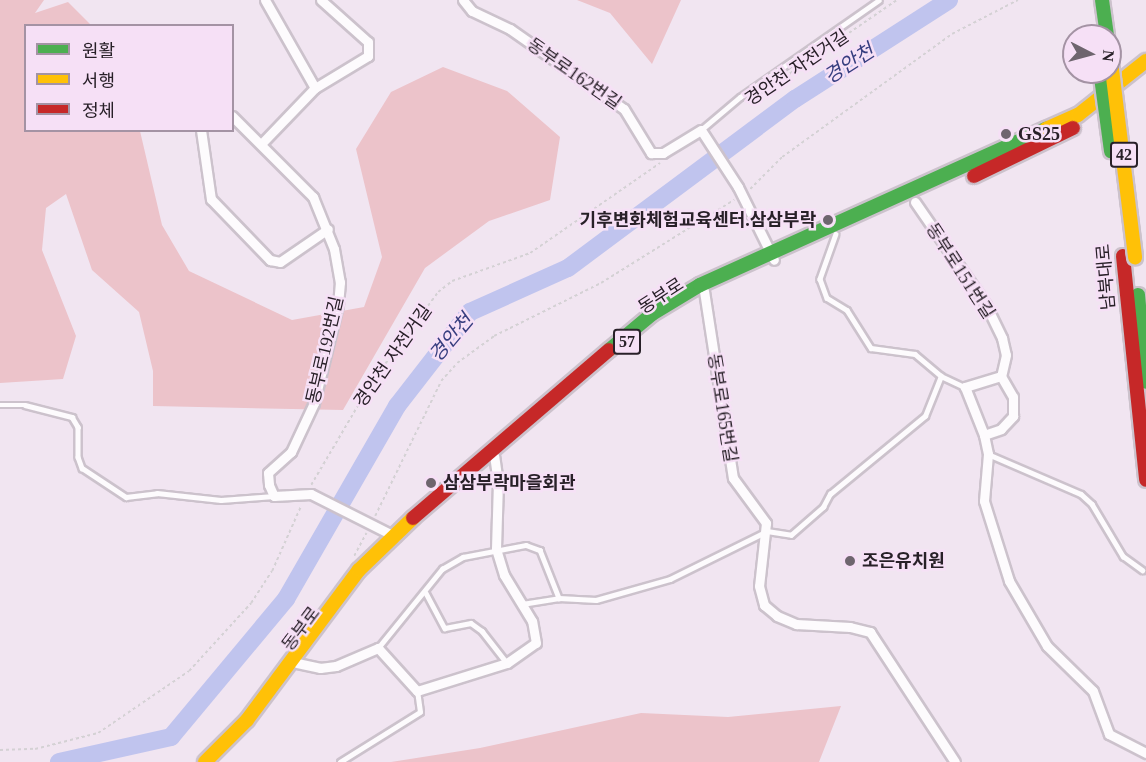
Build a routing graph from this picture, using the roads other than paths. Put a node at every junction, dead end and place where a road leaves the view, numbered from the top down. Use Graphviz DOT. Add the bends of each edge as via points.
graph roads {
  1 [pos="265,0"];
  2 [pos="321,0"];
  3 [pos="463,0"];
  4 [pos="879,0"];
  5 [pos="1090,0"];
  6 [pos="1102,0"];
  7 [pos="1093,24"];
  8 [pos="1105,24"];
  9 [pos="1146,61"];
  10 [pos="1146,71"];
  11 [pos="1102,84"];
  12 [pos="1113,84"];
  13 [pos="315,88"];
  14 [pos="234,118"];
  15 [pos="701,130"];
  16 [pos="201,132"];
  17 [pos="262,143"];
  18 [pos="915,202"];
  19 [pos="328,229"];
  20 [pos="836,234"];
  21 [pos="1129,256"];
  22 [pos="773,257"];
  23 [pos="704,291"];
  24 [pos="941,376"];
  25 [pos="1001,376"];
  26 [pos="1146,382"];
  27 [pos="965,387"];
  28 [pos="0,405"];
  29 [pos="984,435"];
  30 [pos="988,454"];
  31 [pos="494,456"];
  32 [pos="1146,480"];
  33 [pos="274,496"];
  34 [pos="767,531"];
  35 [pos="396,537"];
  36 [pos="496,549"];
  37 [pos="1142,570"];
  38 [pos="426,593"];
  39 [pos="559,598"];
  40 [pos="522,604"];
  41 [pos="378,648"];
  42 [pos="297,663"];
  43 [pos="507,663"];
  44 [pos="417,691"];
  45 [pos="1146,753"];
  46 [pos="205,762"];
  47 [pos="218,762"];
  48 [pos="340,762"];
  49 [pos="955,762"];
  1 -- 13 [label="street"];
  2 -- 13 [label="street" via="364,38 369,51"];
  3 -- 15 [label="street, 동부로162번길" via="472,11 510,29 624,109 651,153 663,153"];
  4 -- 15 [label="lane" via="740,97"];
  5 -- 7 [label="main road"];
  6 -- 8 [label="main road"];
  9 -- 22 [label="main road" via="1078,116"];
  10 -- 18 [label="main road, 동부로 / 57" via="1084,121 1044,145"];
  11 -- 21 [label="main road, 남북대로 / 42, bridge"];
  12 -- 21 [label="main road, 남북대로 / 42, bridge"];
  13 -- 17 [label="street"];
  14 -- 17 [label="street, 동부로192번길"];
  15 -- 22 [label="street" via="741,191"];
  16 -- 19 [label="street" via="212,199 270,260 280,262"];
  17 -- 19 [label="street, 동부로192번길" via="307,188"];
  18 -- 20 [label="main road, 동부로 / 57"];
  18 -- 25 [label="street, 동부로151번길" via="990,313 1006,355"];
  19 -- 33 [label="street, 동부로192번길" via="338,265 338,305 314,403 291,452 268,473"];
  20 -- 22 [label="main road, 동부로 / 57"];
  20 -- 24 [label="lane" via="820,279 827,298 847,310 871,348 915,354"];
  21 -- 26 [label="main road, 남북대로 / 42"];
  21 -- 32 [label="main road, 남북대로 / 42"];
  22 -- 23 [label="main road, 동부로 / 57"];
  22 -- 35 [label="main road" via="700,285 652,314"];
  23 -- 31 [label="main road, 동부로 / 57" via="658,317"];
  23 -- 34 [label="street, 동부로165번길" via="733,478 762,515"];
  24 -- 27 [label="lane"];
  24 -- 34 [label="lane" via="925,416 830,494 801,529 791,535"];
  25 -- 27 [label="street"];
  25 -- 29 [label="street" via="1013,397 1013,416 1001,429"];
  27 -- 29 [label="street"];
  28 -- 33 [label="lane" via="25,405 72,417 78,427 82,468 126,497 157,493 231,501"];
  29 -- 30 [label="street"];
  30 -- 37 [label="lane" via="1081,494 1092,504 1123,556"];
  30 -- 45 [label="street" via="984,501 1009,581 1029,619 1047,646 1093,691 1109,734"];
  31 -- 35 [label="main road, 동부로 / 57"];
  31 -- 36 [label="street" via="498,483"];
  33 -- 35 [label="street" via="308,495"];
  34 -- 39 [label="lane" via="670,579 596,600"];
  34 -- 49 [label="street" via="759,586 764,605 796,624 870,632"];
  35 -- 42 [label="main road, 동부로 / 57"];
  35 -- 46 [label="main road" via="359,570 247,720"];
  36 -- 38 [label="lane" via="463,557 442,569"];
  36 -- 39 [label="lane" via="526,545 540,550"];
  36 -- 40 [label="street" via="504,575"];
  38 -- 41 [label="lane"];
  38 -- 43 [label="lane" via="445,628 471,623"];
  39 -- 40 [label="lane"];
  40 -- 43 [label="street" via="538,639"];
  41 -- 42 [label="street" via="336,666 320,668"];
  41 -- 44 [label="street"];
  42 -- 47 [label="main road, 동부로 / 57" via="255,723"];
  43 -- 44 [label="street"];
  44 -- 48 [label="lane" via="420,712"];
}
